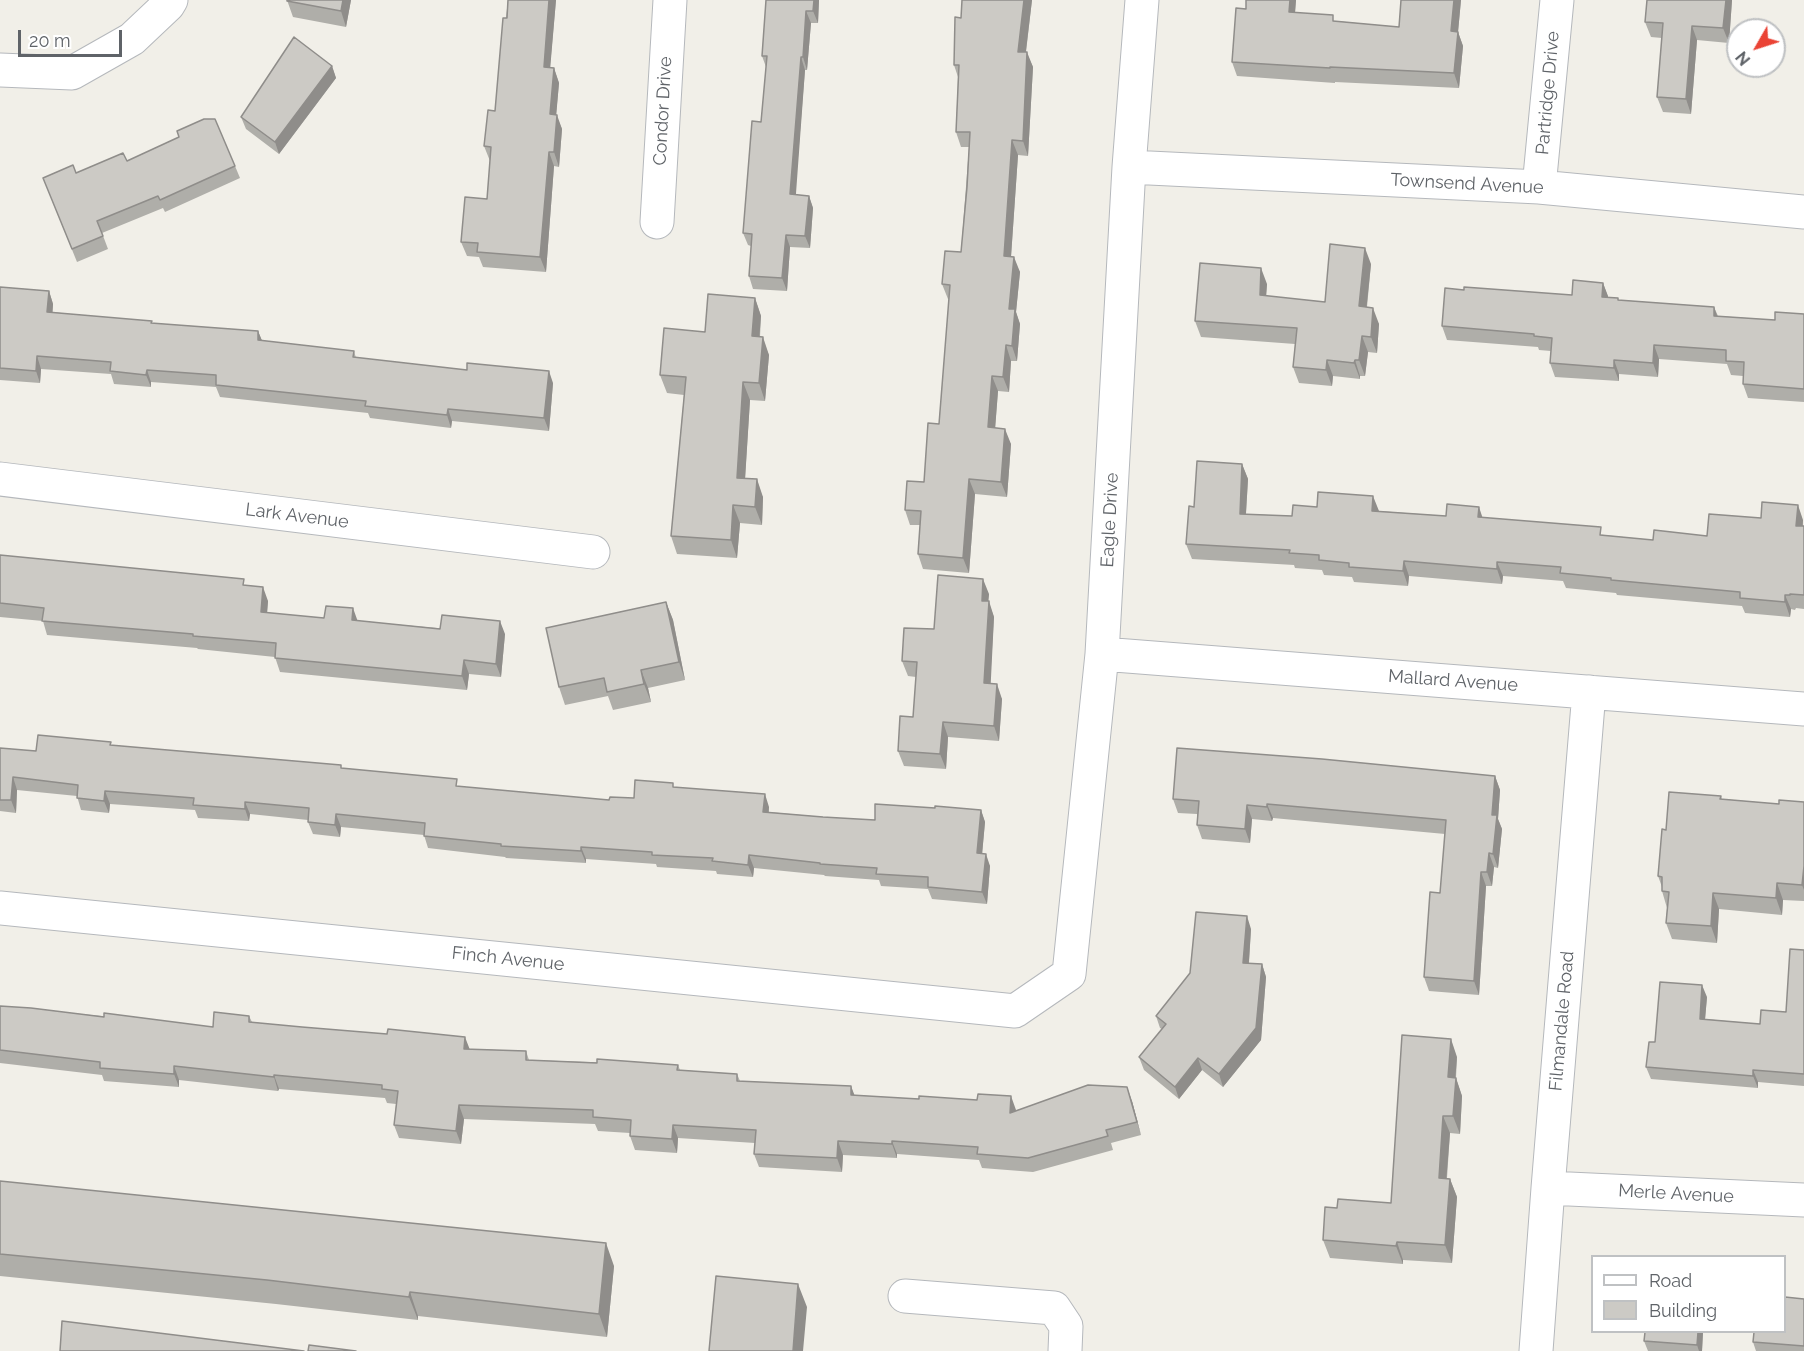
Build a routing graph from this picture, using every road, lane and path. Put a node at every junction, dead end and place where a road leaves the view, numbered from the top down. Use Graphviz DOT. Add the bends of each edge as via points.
graph roads {
  1 [pos="171,0"];
  2 [pos="670,0"];
  3 [pos="1142,0"];
  4 [pos="1557,0"];
  5 [pos="0,70"];
  6 [pos="1130,167"];
  7 [pos="1539,187"];
  8 [pos="1804,212"];
  9 [pos="657,222"];
  10 [pos="0,479"];
  11 [pos="593,552"];
  12 [pos="1102,654"];
  13 [pos="1589,692"];
  14 [pos="1804,709"];
  15 [pos="0,908"];
  16 [pos="1015,1011"];
  17 [pos="1548,1188"];
  18 [pos="1804,1200"];
  19 [pos="905,1296"];
  20 [pos="1065,1351"];
  21 [pos="1536,1351"];
  1 -- 5 [label="street" via="132,39 72,73"];
  2 -- 9 [label="street, Condor Drive"];
  3 -- 6 [label="street, Eagle Drive"];
  4 -- 7 [label="street, Partridge Drive"];
  6 -- 7 [label="street, Townsend Avenue"];
  6 -- 12 [label="street, Eagle Drive"];
  7 -- 8 [label="street, Townsend Avenue"];
  10 -- 11 [label="street, Lark Avenue"];
  12 -- 13 [label="street, Mallard Avenue"];
  12 -- 16 [label="street, Eagle Drive" via="1069,974"];
  13 -- 14 [label="street, Mallard Avenue"];
  13 -- 17 [label="street, Filmandale Road"];
  15 -- 16 [label="street, Finch Avenue"];
  17 -- 18 [label="street, Merle Avenue"];
  17 -- 21 [label="street, Filmandale Road"];
  19 -- 20 [label="street" via="1054,1308 1066,1326"];
}
